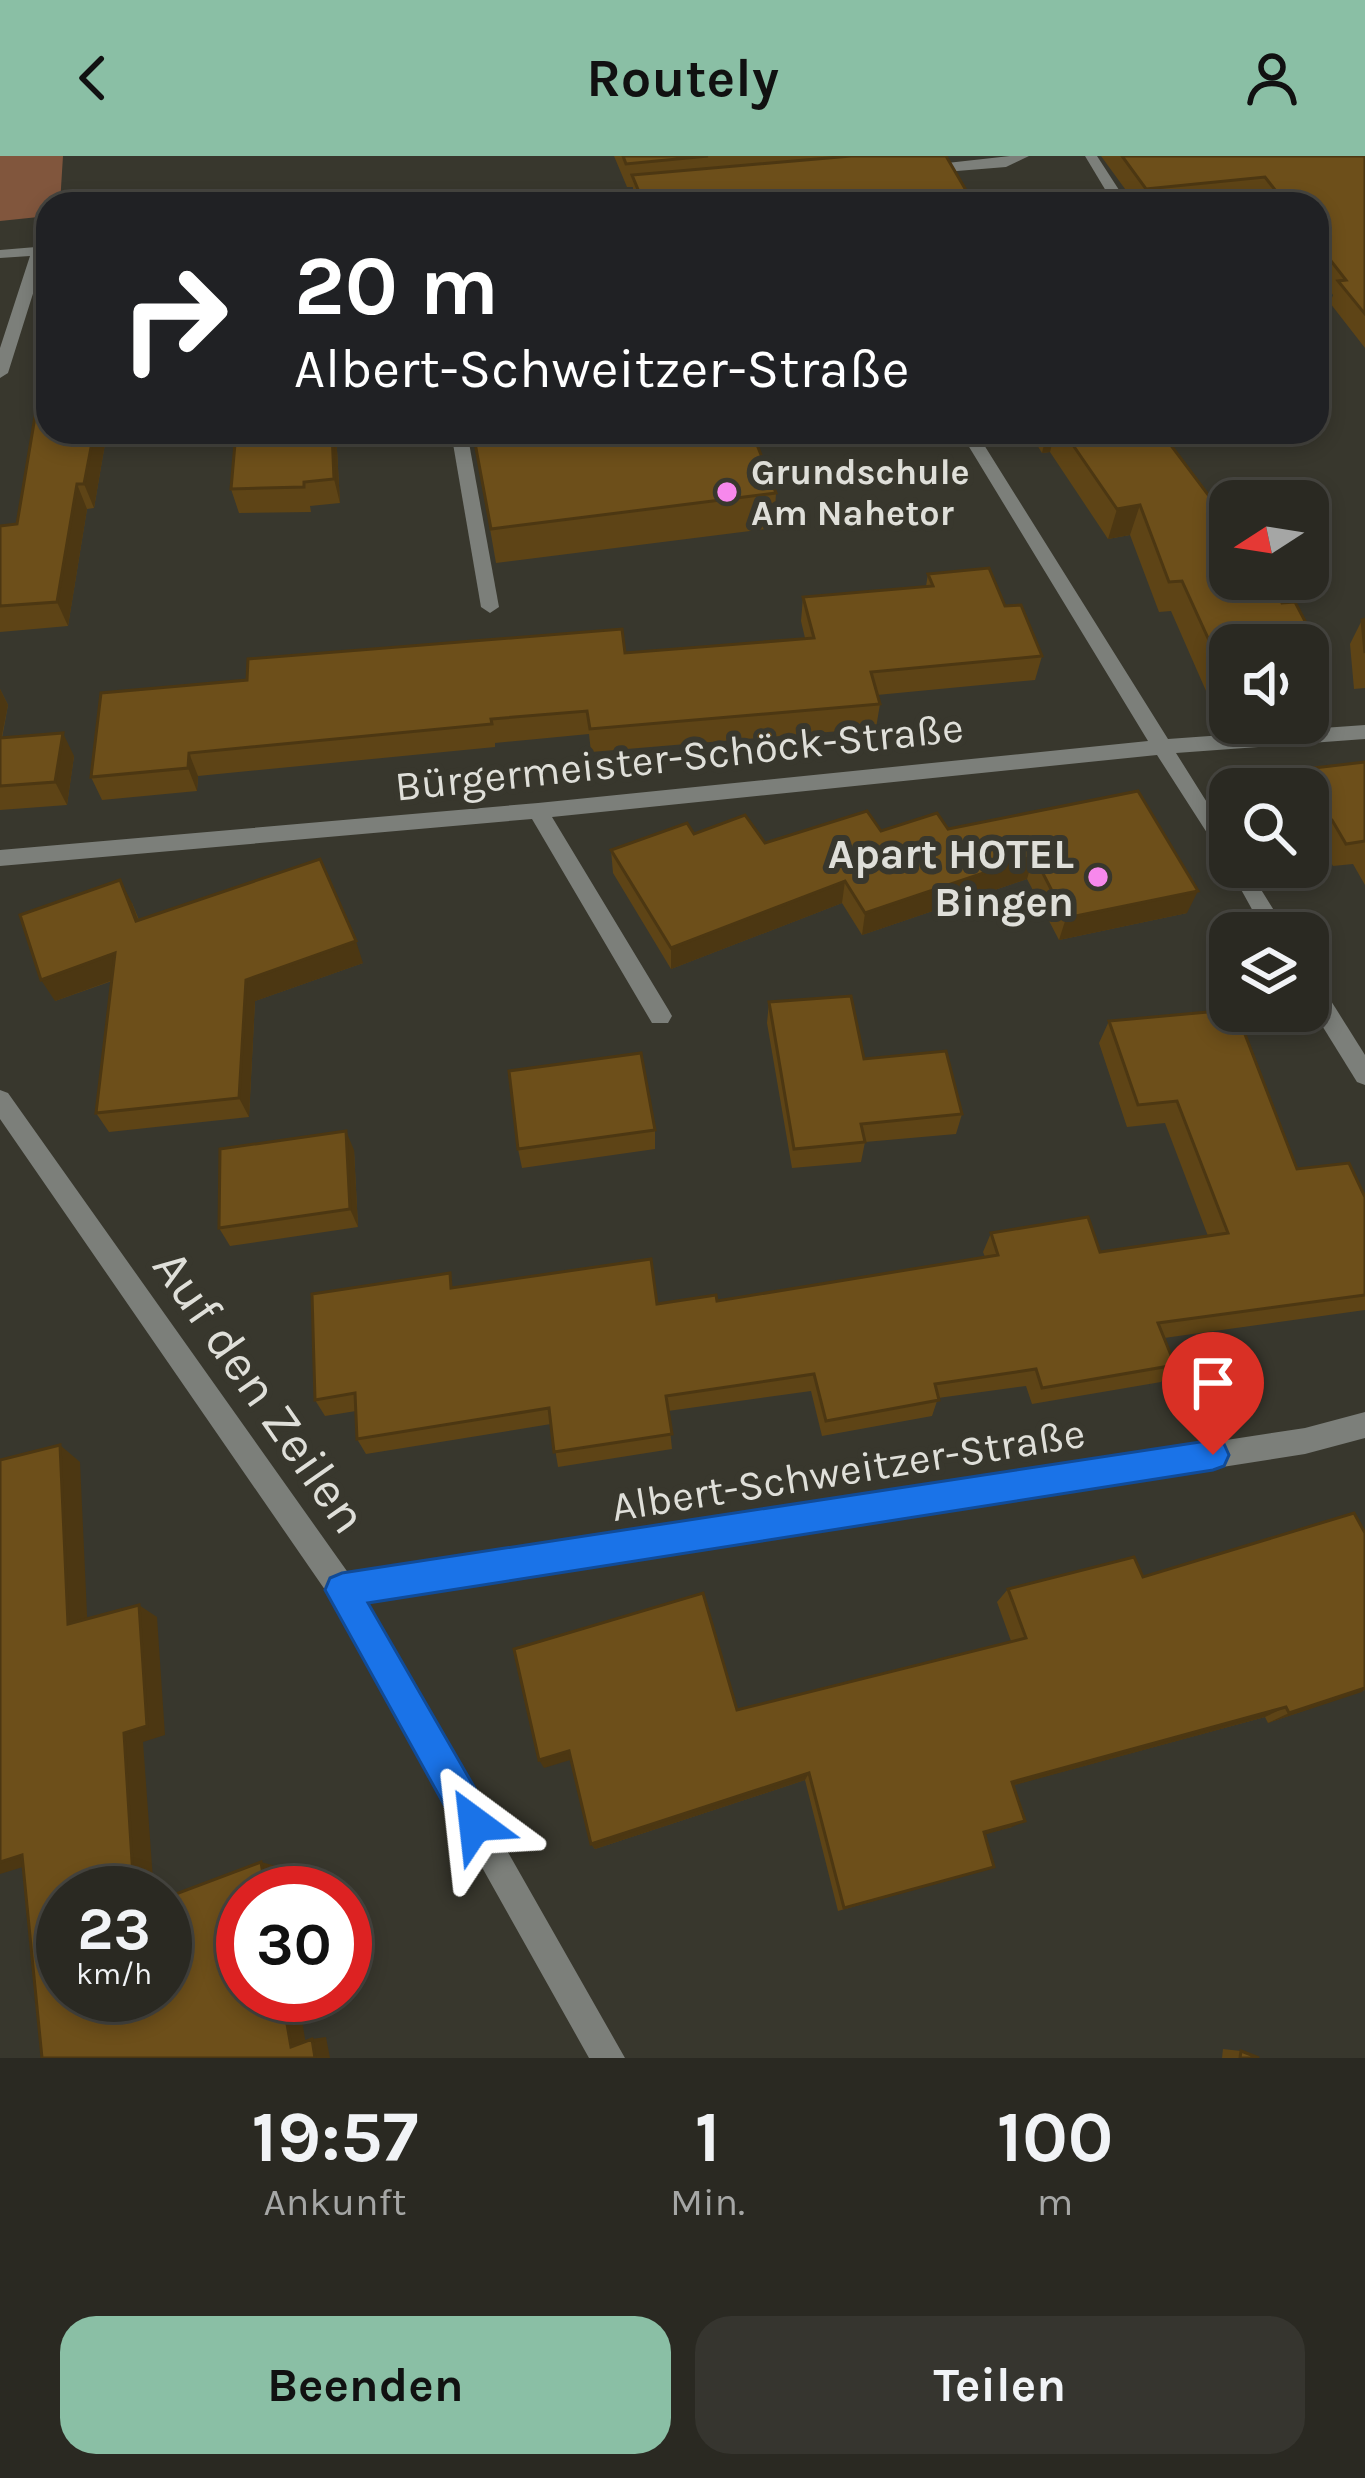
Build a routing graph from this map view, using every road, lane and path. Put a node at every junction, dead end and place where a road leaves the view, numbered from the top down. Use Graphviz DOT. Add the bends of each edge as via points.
graph roads {
  1 [pos="1022,156"];
  2 [pos="1070,156"];
  3 [pos="1093,157"];
  4 [pos="898,172"];
  5 [pos="1113,192"];
  6 [pos="36,252"];
  7 [pos="0,254"];
  8 [pos="36,273"];
  9 [pos="0,374"];
  10 [pos="461,444"];
  11 [pos="975,444"];
  12 [pos="490,608"];
  13 [pos="1365,732"];
  14 [pos="1162,747"];
  15 [pos="538,811"];
  16 [pos="1209,823"];
  17 [pos="0,858"];
  18 [pos="660,1016"];
  19 [pos="1329,1017"];
  20 [pos="1365,1075"];
  21 [pos="0,1100"];
  22 [pos="1365,1424"];
  23 [pos="342,1590"];
  24 [pos="608,2058"];
  1 -- 4 [label="street"];
  2 -- 3 [label="street"];
  3 -- 5 [label="street"];
  6 -- 7 [label="street"];
  8 -- 9 [label="street"];
  10 -- 12 [label="street"];
  11 -- 14 [label="street"];
  13 -- 14 [label="street, Bürgermeister-Schöck-Straße"];
  14 -- 15 [label="street, Bürgermeister-Schöck-Straße"];
  14 -- 16 [label="street"];
  15 -- 17 [label="street, Bürgermeister-Schöck-Straße"];
  15 -- 18 [label="street"];
  19 -- 20 [label="street"];
  21 -- 23 [label="street, Auf den Zeilen"];
  22 -- 23 [label="street, Albert-Schweitzer-Straße" via="1305,1441"];
  23 -- 24 [label="street, Auf den Zeilen"];
}
